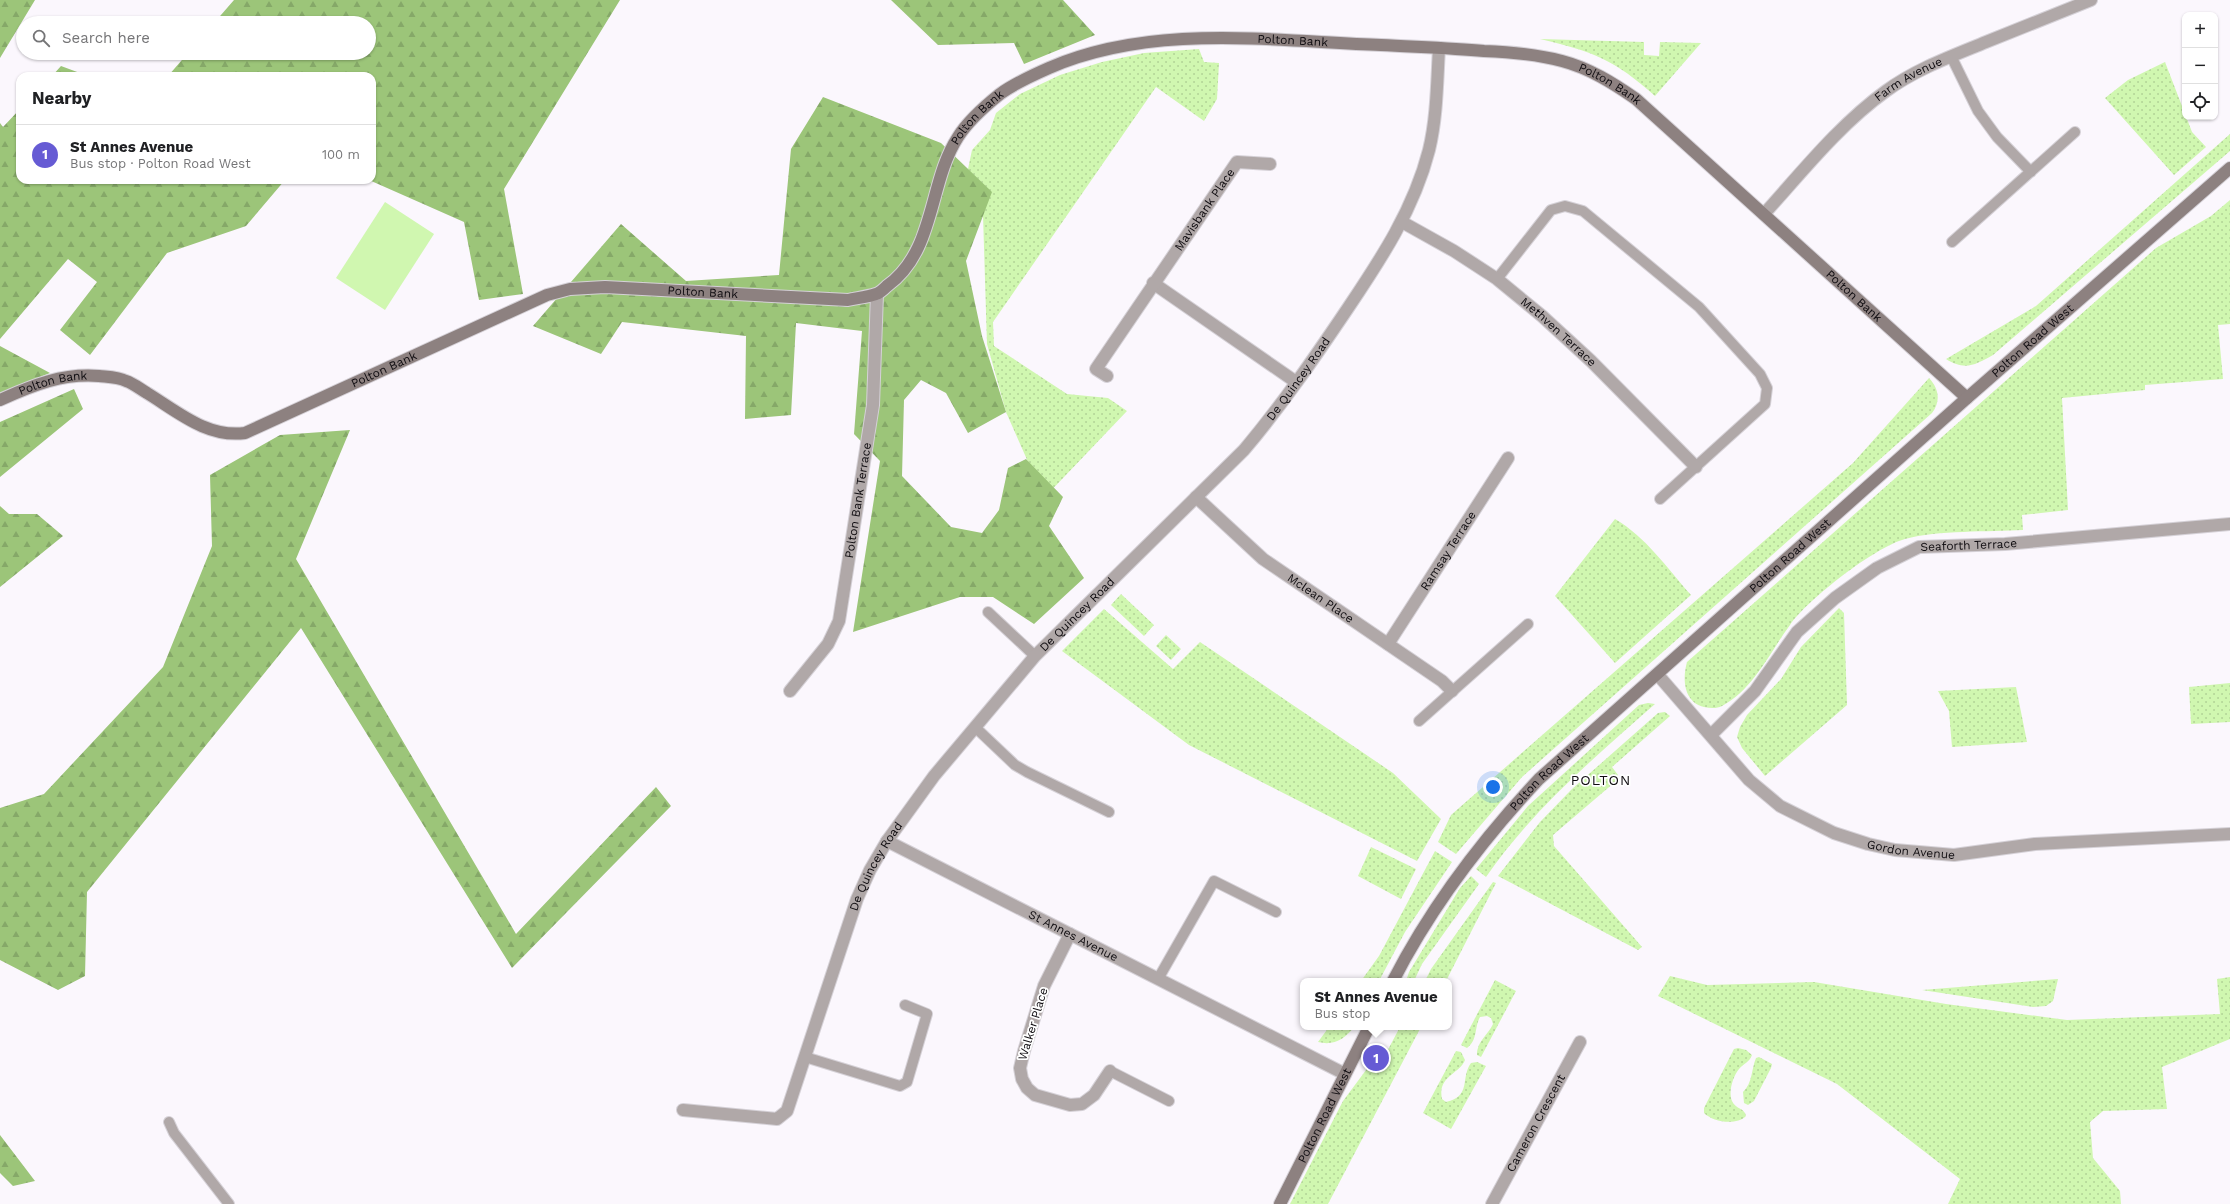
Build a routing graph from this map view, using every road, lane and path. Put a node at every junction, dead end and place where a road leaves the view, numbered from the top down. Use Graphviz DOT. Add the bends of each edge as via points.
graph roads {
  1 [pos="2091,0"];
  2 [pos="1439,48"];
  3 [pos="1951,56"];
  4 [pos="2075,132"];
  5 [pos="1270,164"];
  6 [pos="2230,168"];
  7 [pos="2031,172"];
  8 [pos="1764,214"];
  9 [pos="1402,222"];
  10 [pos="1952,242"];
  11 [pos="1497,279"];
  12 [pos="1153,283"];
  13 [pos="877,294"];
  14 [pos="1107,376"];
  15 [pos="1296,382"];
  16 [pos="1967,398"];
  17 [pos="0,400"];
  18 [pos="1508,458"];
  19 [pos="1696,467"];
  20 [pos="1196,497"];
  21 [pos="1660,499"];
  22 [pos="2230,524"];
  23 [pos="988,612"];
  24 [pos="1528,624"];
  25 [pos="1388,644"];
  26 [pos="1035,656"];
  27 [pos="1658,675"];
  28 [pos="790,691"];
  29 [pos="1452,691"];
  30 [pos="1419,721"];
  31 [pos="975,727"];
  32 [pos="1711,735"];
  33 [pos="1109,812"];
  34 [pos="2230,834"];
  35 [pos="887,841"];
  36 [pos="1276,912"];
  37 [pos="1070,934"];
  38 [pos="1395,978"];
  39 [pos="1158,979"];
  40 [pos="905,1005"];
  41 [pos="1367,1030"];
  42 [pos="1580,1042"];
  43 [pos="805,1057"];
  44 [pos="1110,1071"];
  45 [pos="1345,1074"];
  46 [pos="1169,1101"];
  47 [pos="683,1110"];
  48 [pos="169,1122"];
  49 [pos="229,1204"];
  50 [pos="1280,1204"];
  51 [pos="1492,1204"];
  1 -- 3 [label="street, Farm Avenue"];
  2 -- 8 [label="street, Polton Bank" via="1535,54 1565,61 1593,73 1616,85 1636,100"];
  2 -- 9 [label="street, De Quincey Road" via="1435,114 1429,150"];
  2 -- 13 [label="street, Polton Bank" via="1209,38 1162,40 1117,47 1073,58 1034,74 1001,93 977,115 958,138 947,161 922,240 901,277"];
  3 -- 7 [label="lane" via="1978,111 1997,137"];
  3 -- 8 [label="street, Farm Avenue" via="1915,73 1861,110"];
  4 -- 7 [label="lane"];
  5 -- 12 [label="street, Mavisbank Place" via="1237,162"];
  6 -- 16 [label="street, Polton Road West"];
  7 -- 10 [label="lane"];
  8 -- 16 [label="street, Polton Bank"];
  9 -- 11 [label="street, Methven Terrace"];
  9 -- 15 [label="street, De Quincey Road" via="1334,329"];
  11 -- 19 [label="street, Methven Terrace" via="1591,361"];
  11 -- 19 [label="lane" via="1551,210 1565,206 1583,212 1699,307 1760,374 1767,388 1765,404"];
  12 -- 14 [label="street, Mavisbank Place" via="1096,369"];
  12 -- 15 [label="street"];
  13 -- 17 [label="street, Polton Bank" via="848,300 605,287 570,289 547,295 240,434 229,435 199,425 126,381 110,377 79,375 57,378 28,387"];
  13 -- 28 [label="street, Polton Bank Terrace" via="872,406 839,621 828,644"];
  15 -- 20 [label="street, De Quincey Road" via="1272,417 1244,450"];
  16 -- 27 [label="street, Polton Road West"];
  18 -- 25 [label="street, Ramsay Terrace"];
  19 -- 21 [label="lane"];
  20 -- 25 [label="street, Mclean Place" via="1263,559"];
  20 -- 26 [label="street, De Quincey Road"];
  22 -- 32 [label="street, Seaforth Terrace" via="2005,544 1914,549 1877,568 1835,598 1803,627 1755,691"];
  23 -- 26 [label="lane"];
  24 -- 29 [label="lane"];
  25 -- 29 [label="street, Mclean Place" via="1442,681"];
  26 -- 31 [label="street, De Quincey Road"];
  27 -- 32 [label="street, Gordon Avenue"];
  27 -- 38 [label="street, Polton Road West" via="1539,779 1508,812 1464,867 1409,950"];
  29 -- 30 [label="lane"];
  31 -- 33 [label="lane" via="1015,765 1026,772"];
  31 -- 35 [label="street, De Quincey Road" via="934,776"];
  32 -- 34 [label="street, Gordon Avenue" via="1749,780 1780,806 1834,833 1895,850 1954,855 2035,844"];
  35 -- 37 [label="street, St Annes Avenue"];
  35 -- 43 [label="street, De Quincey Road" via="870,870 858,899"];
  36 -- 39 [label="lane" via="1214,881"];
  37 -- 39 [label="street, St Annes Avenue"];
  37 -- 44 [label="street, Walker Place" via="1044,986 1024,1051 1020,1068 1022,1079 1026,1088 1035,1095 1070,1105 1082,1104 1094,1095"];
  39 -- 45 [label="street, St Annes Avenue"];
  40 -- 43 [label="lane" via="927,1014 907,1082 900,1086"];
  41 -- 45 [label="street, Polton Road West"];
  42 -- 51 [label="street, Cameron Crescent"];
  43 -- 47 [label="street, De Quincey Road" via="787,1111 777,1119"];
  44 -- 46 [label="lane"];
  45 -- 50 [label="street, Polton Road West"];
  48 -- 49 [label="lane"];
}
